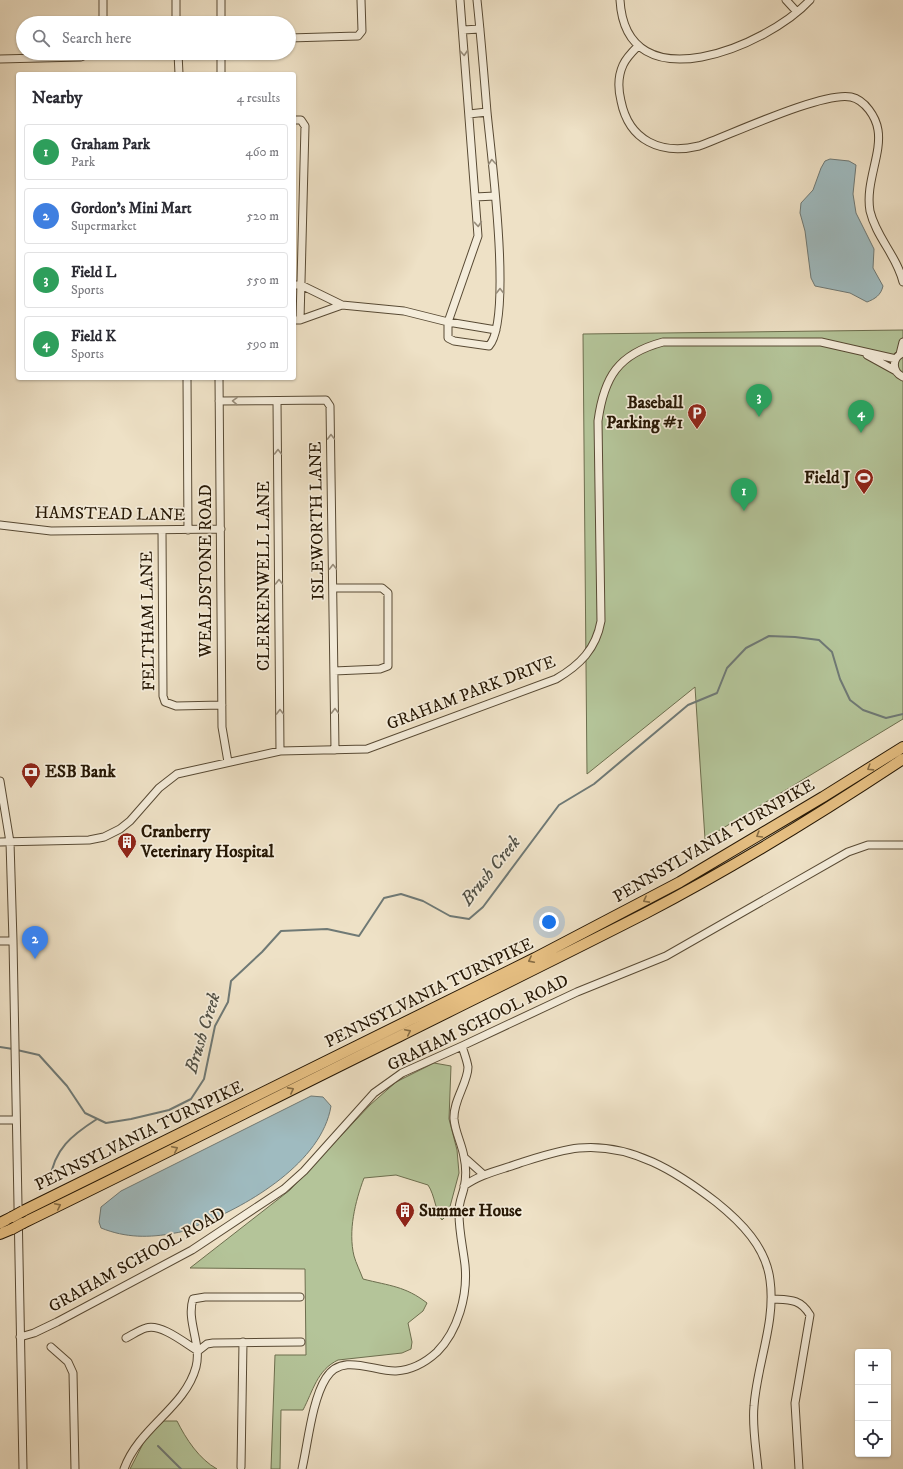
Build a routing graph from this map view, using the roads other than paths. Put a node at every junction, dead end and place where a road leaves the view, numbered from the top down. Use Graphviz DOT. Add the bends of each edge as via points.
graph roads {
  1 [pos="103,0"];
  2 [pos="176,0"];
  3 [pos="221,0"];
  4 [pos="361,0"];
  5 [pos="460,0"];
  6 [pos="477,0"];
  7 [pos="620,0"];
  8 [pos="786,0"];
  9 [pos="810,0"];
  10 [pos="797,12"];
  11 [pos="103,16"];
  12 [pos="176,16"];
  13 [pos="221,16"];
  14 [pos="480,29"];
  15 [pos="463,30"];
  16 [pos="296,38"];
  17 [pos="638,46"];
  18 [pos="0,59"];
  19 [pos="16,59"];
  20 [pos="178,60"];
  21 [pos="221,60"];
  22 [pos="179,72"];
  23 [pos="221,72"];
  24 [pos="487,112"];
  25 [pos="469,114"];
  26 [pos="296,120"];
  27 [pos="495,196"];
  28 [pos="476,197"];
  29 [pos="903,282"];
  30 [pos="298,285"];
  31 [pos="342,305"];
  32 [pos="297,320"];
  33 [pos="448,322"];
  34 [pos="496,330"];
  35 [pos="903,342"];
  36 [pos="860,352"];
  37 [pos="900,355"];
  38 [pos="896,371"];
  39 [pos="903,377"];
  40 [pos="187,380"];
  41 [pos="219,380"];
  42 [pos="219,400"];
  43 [pos="277,401"];
  44 [pos="0,525"];
  45 [pos="221,529"];
  46 [pos="162,530"];
  47 [pos="188,530"];
  48 [pos="333,588"];
  49 [pos="334,671"];
  50 [pos="222,705"];
  51 [pos="903,747"];
  52 [pos="335,750"];
  53 [pos="280,751"];
  54 [pos="903,759"];
  55 [pos="228,762"];
  56 [pos="0,781"];
  57 [pos="0,842"];
  58 [pos="10,842"];
  59 [pos="903,845"];
  60 [pos="0,941"];
  61 [pos="13,941"];
  62 [pos="462,1046"];
  63 [pos="0,1120"];
  64 [pos="16,1120"];
  65 [pos="465,1158"];
  66 [pos="484,1175"];
  67 [pos="464,1186"];
  68 [pos="0,1223"];
  69 [pos="0,1234"];
  70 [pos="300,1297"];
  71 [pos="771,1299"];
  72 [pos="20,1337"];
  73 [pos="126,1338"];
  74 [pos="243,1342"];
  75 [pos="301,1342"];
  76 [pos="51,1347"];
  77 [pos="198,1351"];
  78 [pos="241,1467"];
  79 [pos="23,1469"];
  80 [pos="75,1469"];
  81 [pos="124,1469"];
  82 [pos="302,1469"];
  83 [pos="758,1469"];
  84 [pos="799,1469"];
  1 -- 11 [label="street"];
  2 -- 12 [label="street"];
  3 -- 13 [label="street"];
  4 -- 16 [label="street" via="362,31 358,36"];
  5 -- 15 [label="street"];
  6 -- 14 [label="street"];
  7 -- 17 [label="street" via="626,27"];
  8 -- 10 [label="street"];
  9 -- 10 [label="street"];
  10 -- 17 [label="street" via="779,26 752,41 704,58 685,60 661,57"];
  14 -- 15 [label="street"];
  14 -- 24 [label="street"];
  15 -- 25 [label="street, one-way"];
  17 -- 29 [label="street" via="623,63 619,78 620,96 626,120 646,141 657,146 670,149 699,146 814,102 837,96 852,97 864,104 872,114 879,132 871,175 870,212 880,237 898,266"];
  18 -- 19 [label="street"];
  20 -- 22 [label="street"];
  21 -- 23 [label="street"];
  24 -- 25 [label="street"];
  27 -- 24 [label="street, one-way"];
  25 -- 28 [label="street"];
  26 -- 30 [label="street" via="301,120 305,126"];
  27 -- 28 [label="street"];
  34 -- 27 [label="street, one-way" via="500,301 500,254"];
  28 -- 33 [label="street, one-way" via="478,236"];
  30 -- 31 [label="street"];
  30 -- 32 [label="street"];
  31 -- 32 [label="street"];
  31 -- 33 [label="street" via="404,311"];
  33 -- 34 [label="street"];
  33 -- 34 [label="street" via="448,338 454,341 489,346 494,340"];
  35 -- 37 [label="street"];
  36 -- 37 [label="street, GRAHAM PARK DRIVE"];
  36 -- 38 [label="street, GRAHAM PARK DRIVE"];
  36 -- 52 [label="street, GRAHAM PARK DRIVE" via="839,345 807,341 663,342 641,349 625,359 610,378 601,397 598,421 601,621 599,634 588,653 574,668 556,678 367,749"];
  37 -- 38 [label="street" via="894,365"];
  38 -- 39 [label="street, GRAHAM PARK DRIVE"];
  40 -- 47 [label="street"];
  41 -- 42 [label="street, WEALDSTONE ROAD"];
  43 -- 42 [label="street, ISLEWORTH LANE, one-way"];
  42 -- 45 [label="street, WEALDSTONE ROAD"];
  48 -- 43 [label="street, ISLEWORTH LANE, one-way" via="330,406 326,400"];
  53 -- 43 [label="street, CLERKENWELL LANE, one-way"];
  44 -- 46 [label="street, HAMSTEAD LANE" via="51,531"];
  45 -- 47 [label="street, HAMSTEAD LANE"];
  45 -- 50 [label="street, WEALDSTONE ROAD"];
  46 -- 47 [label="street, HAMSTEAD LANE"];
  46 -- 50 [label="street, FELTHAM LANE" via="165,702 176,706"];
  48 -- 49 [label="street, ISLEWORTH LANE"];
  48 -- 49 [label="street" via="382,588 388,592 388,666 380,669"];
  52 -- 49 [label="street, ISLEWORTH LANE, one-way"];
  50 -- 55 [label="street, WEALDSTONE ROAD" via="223,740"];
  51 -- 68 [label="highway, PENNSYLVANIA TURNPIKE, one-way, bridge" via="687,878 604,922"];
  52 -- 53 [label="street, GRAHAM PARK DRIVE"];
  53 -- 55 [label="street, GRAHAM PARK DRIVE"];
  69 -- 54 [label="highway, PENNSYLVANIA TURNPIKE, one-way, bridge" via="242,1116 647,912 717,874"];
  55 -- 58 [label="street, GRAHAM PARK DRIVE" via="177,774 159,788 130,821 104,837 89,840"];
  56 -- 58 [label="street"];
  57 -- 58 [label="street, GRAHAM PARK DRIVE"];
  58 -- 61 [label="street"];
  59 -- 62 [label="street, GRAHAM SCHOOL ROAD" via="868,845 848,852 666,956 577,992"];
  60 -- 61 [label="street"];
  61 -- 64 [label="street"];
  62 -- 65 [label="street" via="468,1067 456,1102 454,1120"];
  62 -- 72 [label="street, GRAHAM SCHOOL ROAD" via="402,1073 374,1093 289,1184 222,1231 192,1250 63,1319"];
  63 -- 64 [label="street"];
  64 -- 72 [label="street"];
  65 -- 66 [label="street"];
  65 -- 67 [label="street"];
  66 -- 67 [label="street"];
  66 -- 71 [label="street" via="579,1148 618,1151 666,1167 722,1207 749,1233 766,1264"];
  67 -- 82 [label="street" via="458,1214 465,1285 461,1308 452,1331 438,1351 419,1366 394,1371 368,1365 352,1365 337,1369 327,1376 317,1398"];
  70 -- 77 [label="street" via="193,1299"];
  71 -- 83 [label="street" via="754,1406"];
  71 -- 84 [label="street" via="798,1301 810,1315 795,1403"];
  72 -- 79 [label="street"];
  73 -- 77 [label="street" via="152,1327 176,1336"];
  74 -- 75 [label="street"];
  74 -- 77 [label="street" via="207,1344"];
  74 -- 78 [label="street"];
  76 -- 80 [label="street" via="68,1362 73,1373"];
  77 -- 81 [label="street" via="196,1367 187,1387 175,1404 139,1441"];
}
